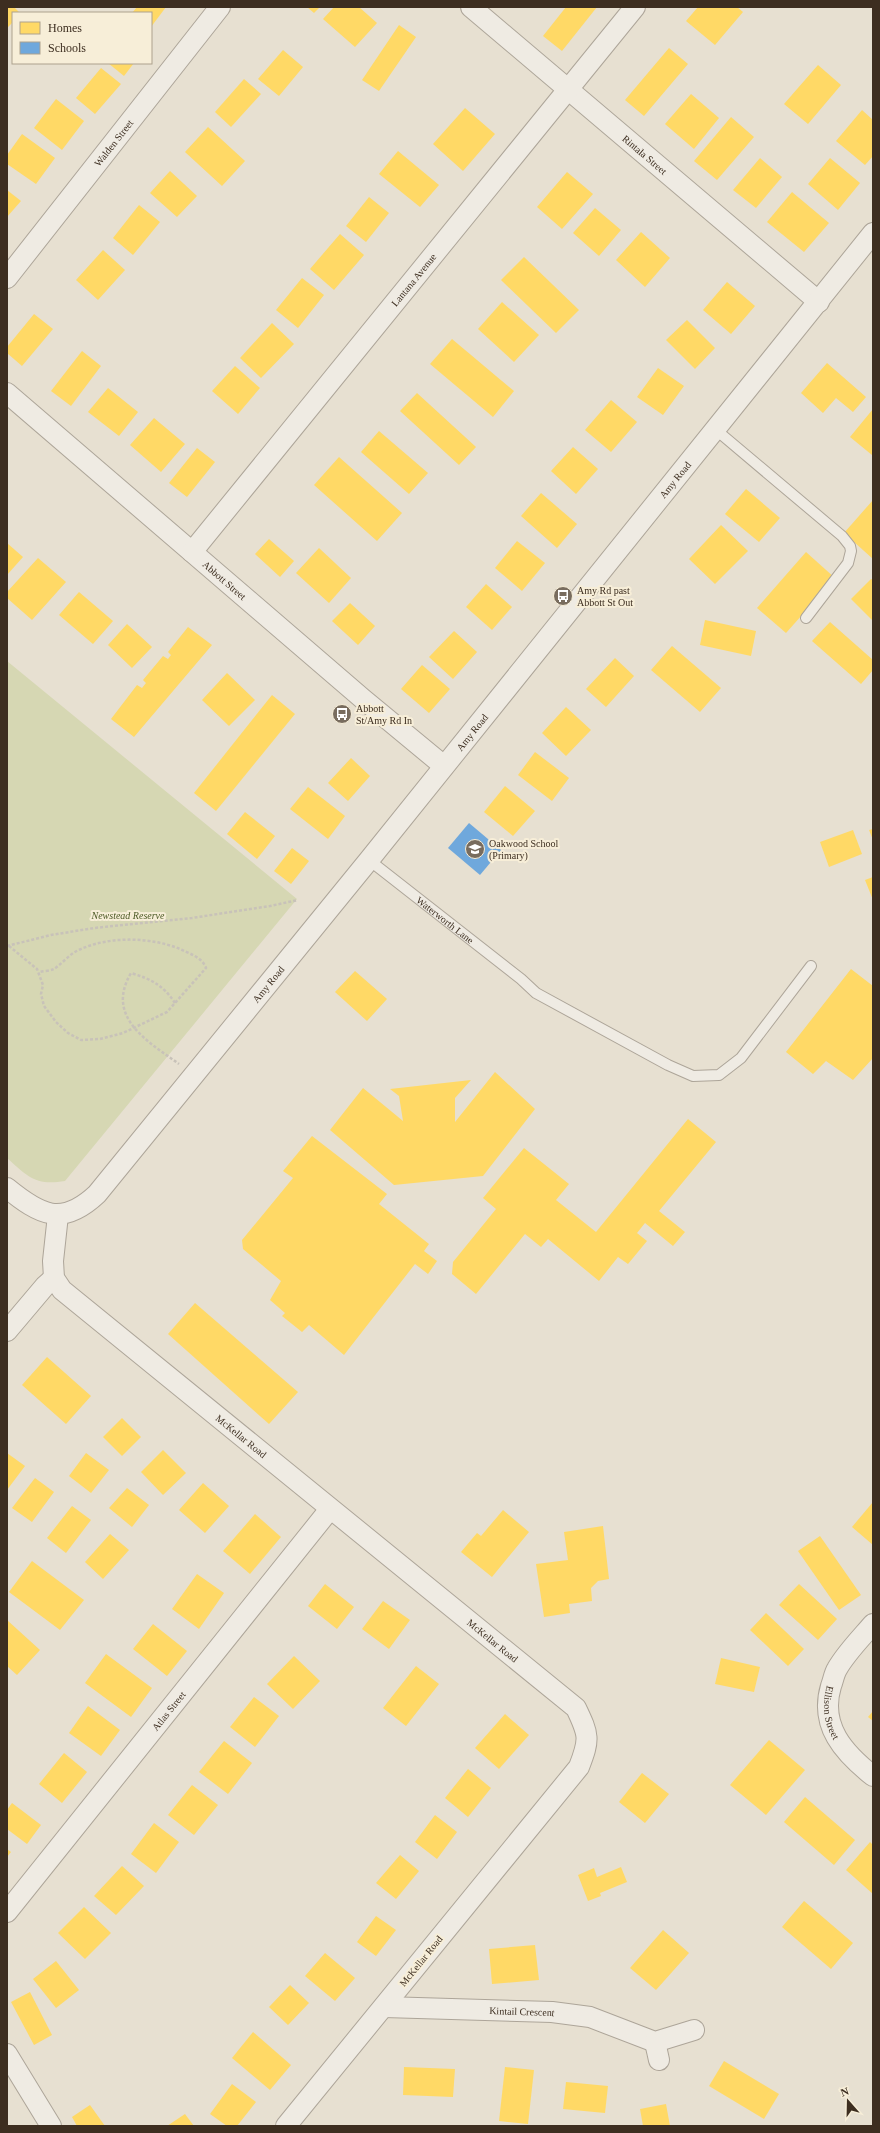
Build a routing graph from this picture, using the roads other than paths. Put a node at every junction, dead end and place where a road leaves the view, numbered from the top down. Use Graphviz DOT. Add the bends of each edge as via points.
graph roads {
  1 [pos="220,7"];
  2 [pos="471,7"];
  3 [pos="635,7"];
  4 [pos="568,89"];
  5 [pos="873,233"];
  6 [pos="7,278"];
  7 [pos="819,302"];
  8 [pos="7,393"];
  9 [pos="715,429"];
  10 [pos="192,552"];
  11 [pos="806,618"];
  12 [pos="444,766"];
  13 [pos="369,860"];
  14 [pos="810,966"];
  15 [pos="7,1188"];
  16 [pos="58,1215"];
  17 [pos="54,1278"];
  18 [pos="7,1331"];
  19 [pos="330,1509"];
  20 [pos="873,1624"];
  21 [pos="873,1776"];
  22 [pos="7,1912"];
  23 [pos="384,2007"];
  24 [pos="694,2030"];
  25 [pos="7,2054"];
  26 [pos="52,2126"];
  27 [pos="286,2126"];
  1 -- 6 [label="street, Walden Street"];
  2 -- 4 [label="street, Rintala Street"];
  3 -- 4 [label="street, Lantana Avenue"];
  4 -- 7 [label="street, Rintala Street"];
  4 -- 10 [label="street, Lantana Avenue"];
  5 -- 7 [label="street, Amy Road"];
  7 -- 9 [label="street, Amy Road"];
  8 -- 10 [label="street, Abbott Street"];
  9 -- 11 [label="lane" via="833,528 850,546 848,563"];
  9 -- 12 [label="street, Amy Road"];
  10 -- 12 [label="street, Abbott Street"];
  12 -- 13 [label="street, Amy Road"];
  13 -- 14 [label="lane, Waterworth Lane" via="536,993 693,1076 719,1075 741,1058"];
  13 -- 16 [label="street, Amy Road" via="97,1194 74,1212"];
  15 -- 16 [label="street" via="37,1208"];
  16 -- 17 [label="street" via="53,1261"];
  17 -- 18 [label="street"];
  17 -- 19 [label="street, McKellar Road" via="75,1302"];
  19 -- 22 [label="street, Atlas Street"];
  19 -- 23 [label="street, McKellar Road" via="576,1708 586,1728 588,1745 579,1767"];
  20 -- 21 [label="street, Ellison Street" via="836,1670 828,1695 829,1716 836,1738 852,1759"];
  23 -- 24 [label="street, Kintail Crescent" via="552,2012 590,2017 657,2051"];
  23 -- 27 [label="street, McKellar Road"];
  25 -- 26 [label="street"];
}
